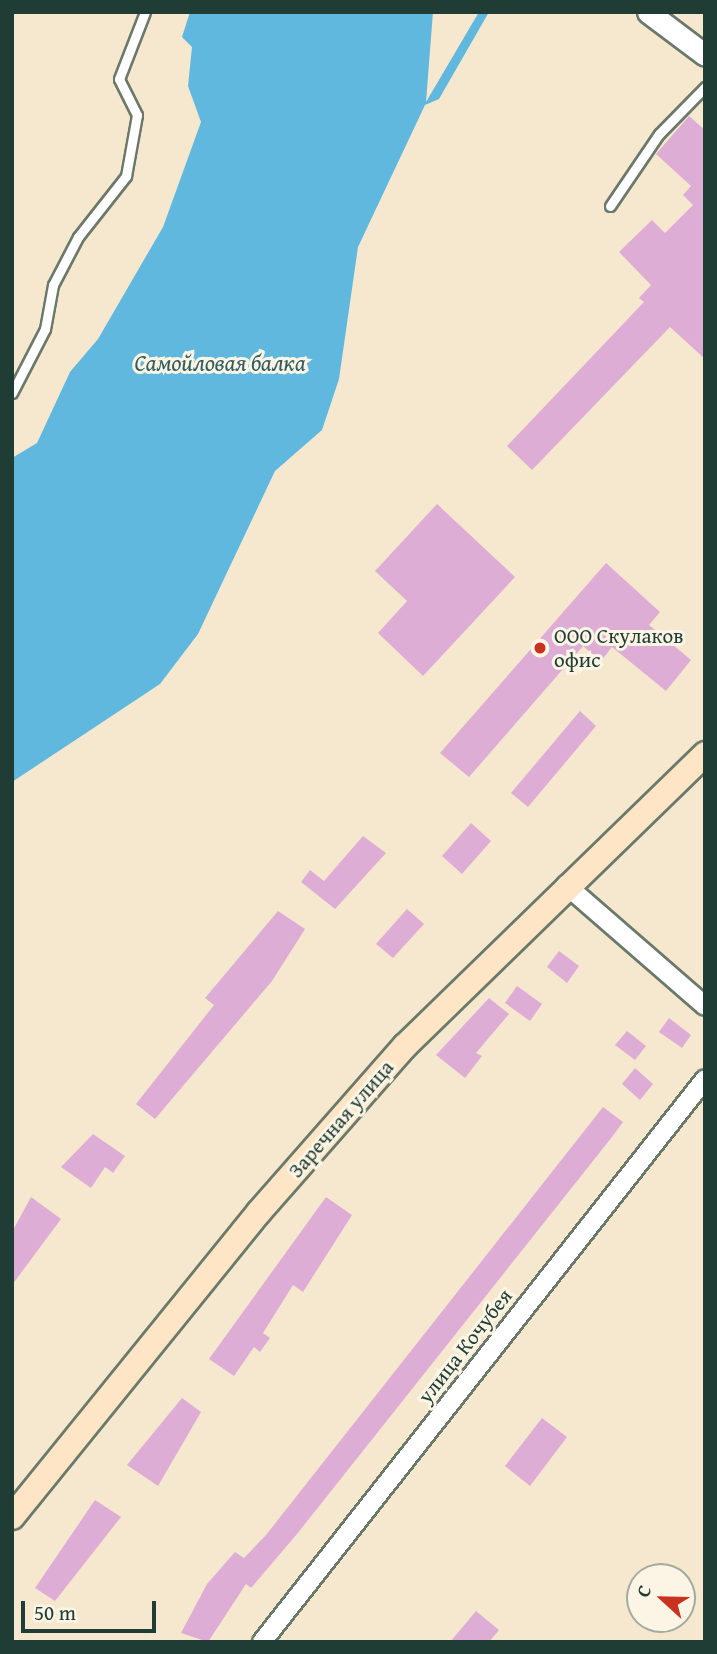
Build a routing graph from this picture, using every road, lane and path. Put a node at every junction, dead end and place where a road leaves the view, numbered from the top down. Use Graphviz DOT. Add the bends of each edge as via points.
graph roads {
  1 [pos="145,12"];
  2 [pos="648,12"];
  3 [pos="705,55"];
  4 [pos="705,87"];
  5 [pos="610,206"];
  6 [pos="12,393"];
  7 [pos="705,754"];
  8 [pos="566,885"];
  9 [pos="705,1006"];
  10 [pos="705,1079"];
  11 [pos="12,1517"];
  12 [pos="262,1642"];
  1 -- 6 [label="lane" via="119,79 137,115 125,176 59,273 45,328"];
  2 -- 3 [label="street"];
  4 -- 5 [label="lane" via="659,134"];
  7 -- 8 [label="main road, Заречная улица"];
  8 -- 9 [label="street"];
  8 -- 11 [label="main road, Заречная улица" via="405,1046 259,1212"];
  10 -- 12 [label="street, улица Кочубея"];
}
